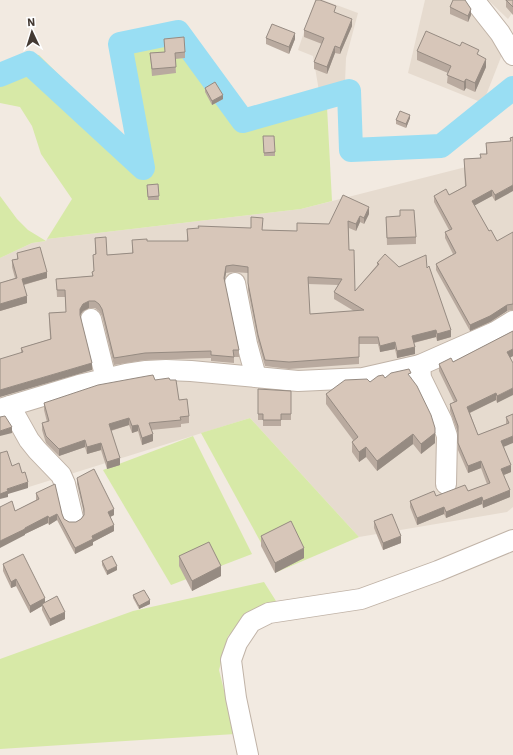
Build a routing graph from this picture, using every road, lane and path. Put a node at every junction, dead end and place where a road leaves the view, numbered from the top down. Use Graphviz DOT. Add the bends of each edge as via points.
graph roads {
  1 [pos="474,0"];
  2 [pos="510,50"];
  3 [pos="235,283"];
  4 [pos="91,319"];
  5 [pos="513,321"];
  6 [pos="420,365"];
  7 [pos="256,377"];
  8 [pos="106,378"];
  9 [pos="5,408"];
  10 [pos="446,484"];
  11 [pos="73,518"];
  12 [pos="513,540"];
  13 [pos="248,755"];
  1 -- 2 [label="street" via="500,32"];
  3 -- 7 [label="street" via="246,344"];
  4 -- 8 [label="street"];
  5 -- 6 [label="street" via="495,332"];
  6 -- 7 [label="street" via="363,378 298,381"];
  6 -- 10 [label="street" via="421,378 448,436"];
  7 -- 8 [label="street" via="166,370"];
  8 -- 9 [label="street"];
  9 -- 11 [label="street" via="61,476"];
  12 -- 13 [label="street" via="362,599 269,613 251,622 236,643 230,660"];
}
